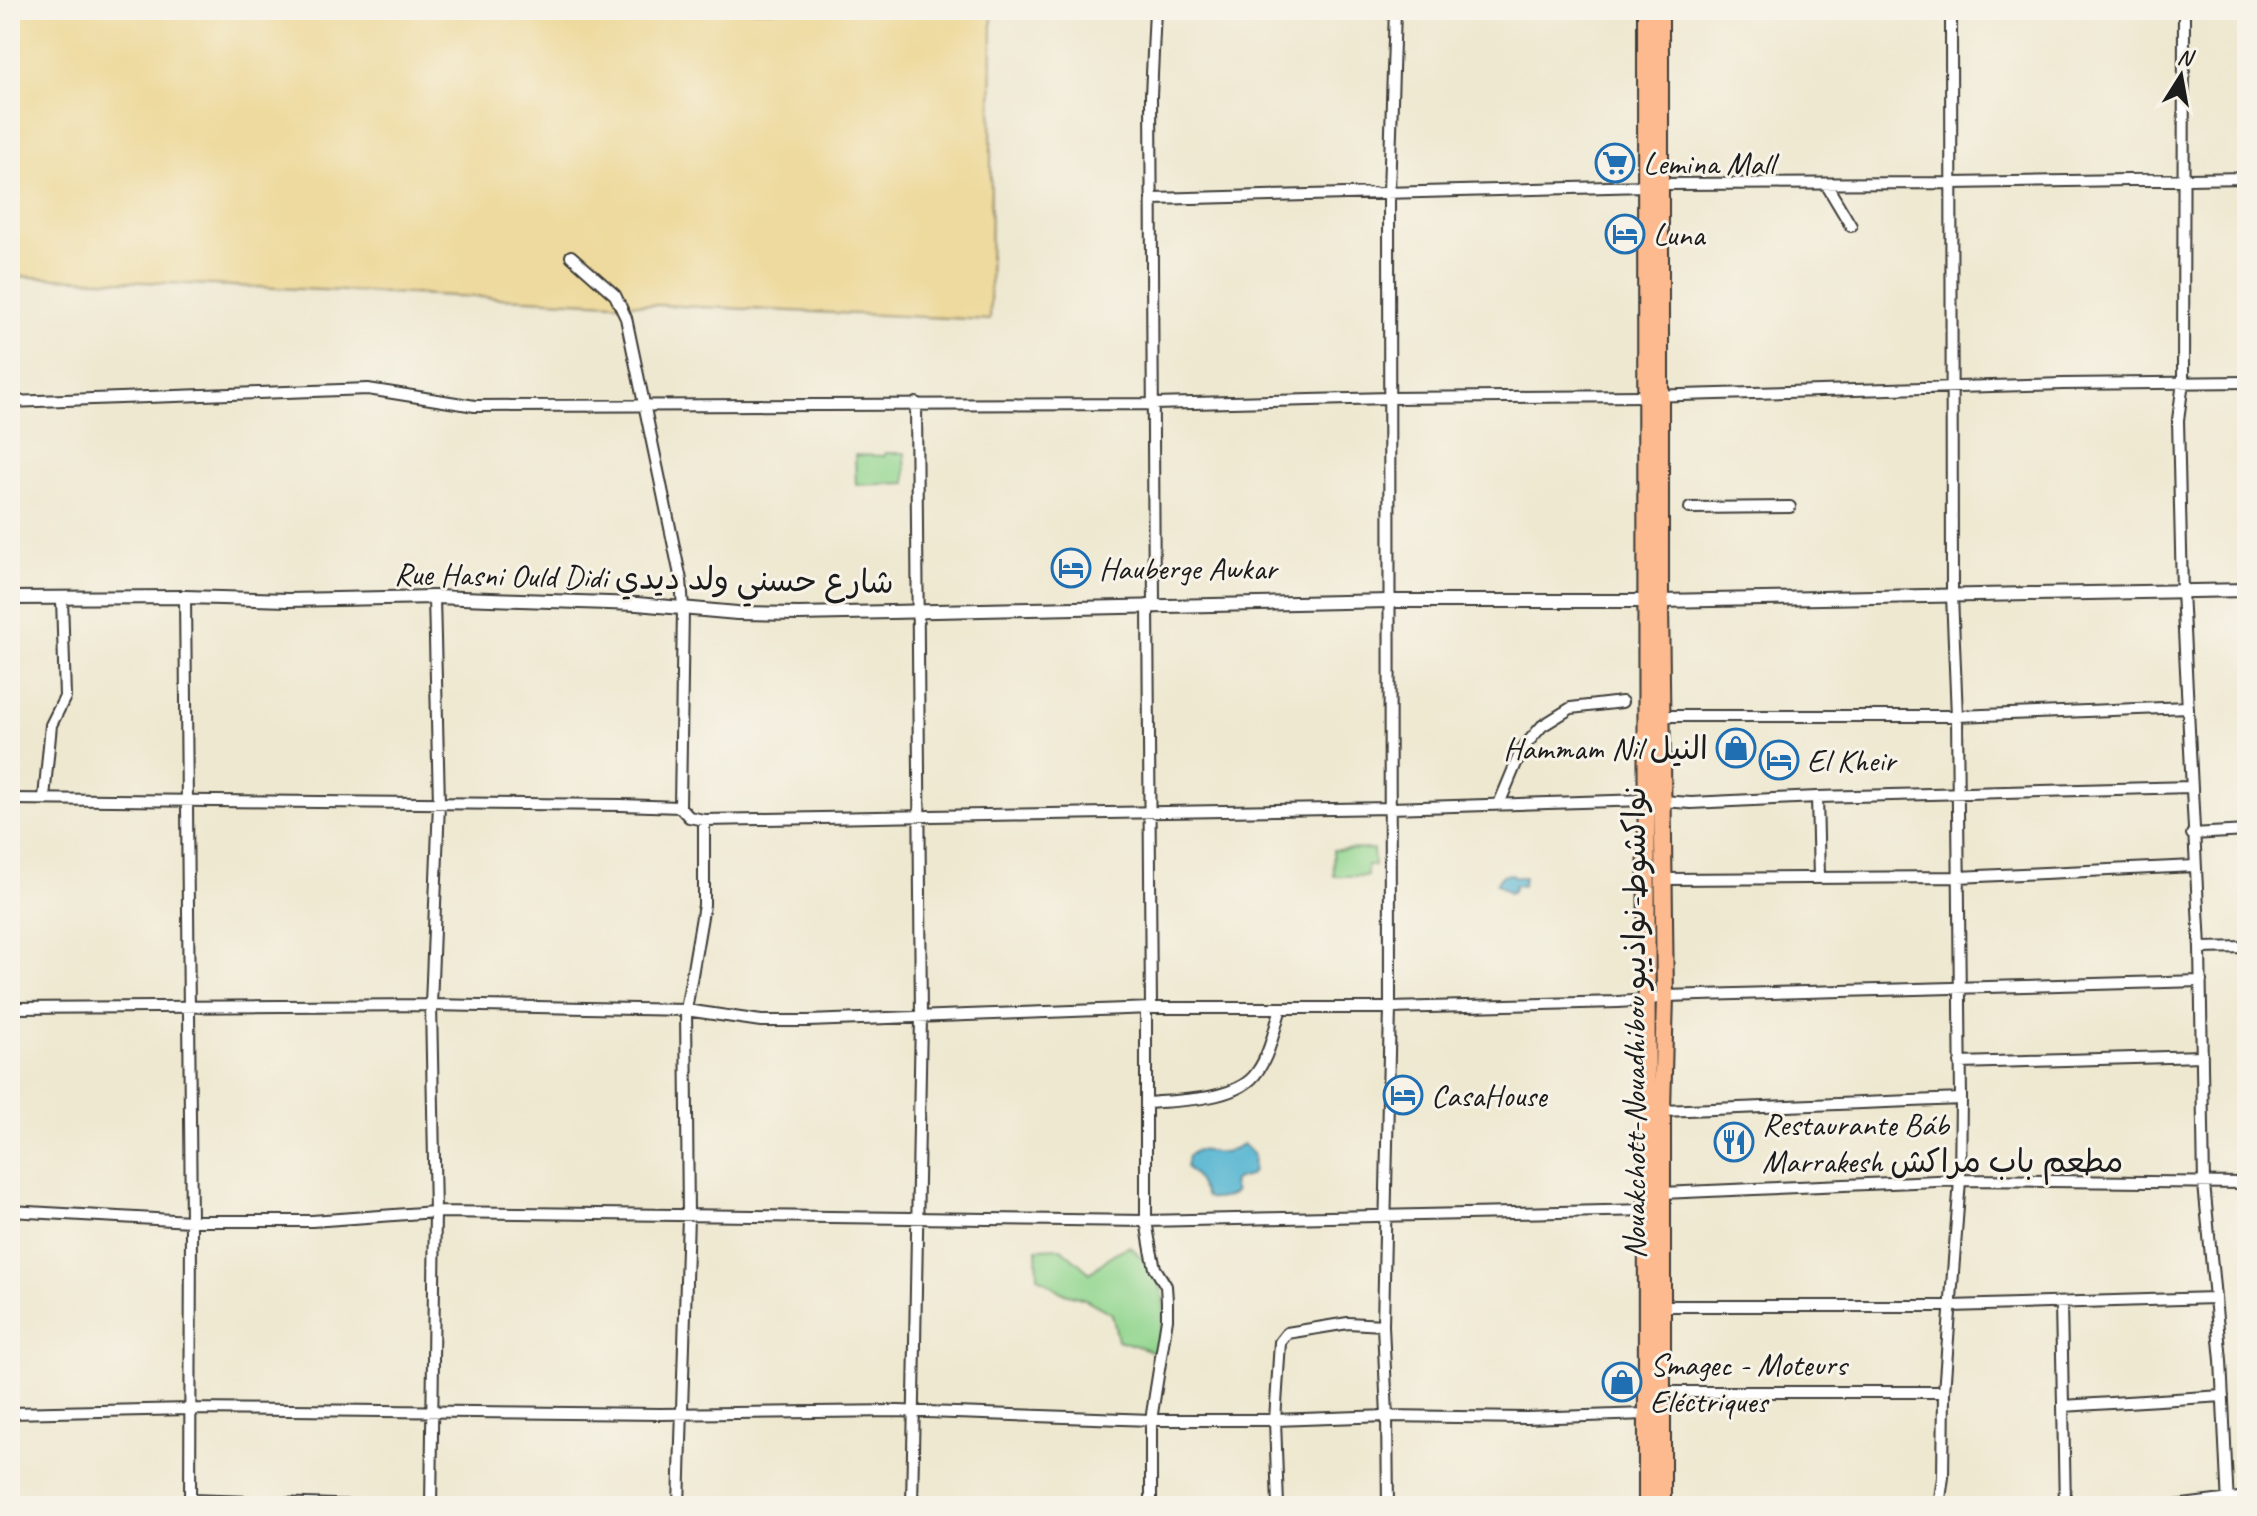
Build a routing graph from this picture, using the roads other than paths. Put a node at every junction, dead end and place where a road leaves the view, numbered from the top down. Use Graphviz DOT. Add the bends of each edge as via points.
graph roads {
  1 [pos="1155,10"];
  2 [pos="1395,10"];
  3 [pos="1646,10"];
  4 [pos="1660,10"];
  5 [pos="1951,10"];
  6 [pos="2184,10"];
  7 [pos="2247,178"];
  8 [pos="2184,179"];
  9 [pos="1952,183"];
  10 [pos="1826,184"];
  11 [pos="1653,185"];
  12 [pos="1389,192"];
  13 [pos="1153,199"];
  14 [pos="1851,226"];
  15 [pos="571,256"];
  16 [pos="2183,382"];
  17 [pos="2247,382"];
  18 [pos="1951,388"];
  19 [pos="1653,396"];
  20 [pos="1389,398"];
  21 [pos="10,402"];
  22 [pos="916,403"];
  23 [pos="1153,404"];
  24 [pos="644,406"];
  25 [pos="1790,507"];
  26 [pos="1690,508"];
  27 [pos="2247,590"];
  28 [pos="2182,591"];
  29 [pos="1952,595"];
  30 [pos="185,597"];
  31 [pos="434,597"];
  32 [pos="10,598"];
  33 [pos="62,598"];
  34 [pos="1389,601"];
  35 [pos="1653,601"];
  36 [pos="1151,606"];
  37 [pos="683,608"];
  38 [pos="918,610"];
  39 [pos="1622,702"];
  40 [pos="2188,707"];
  41 [pos="1662,716"];
  42 [pos="1957,716"];
  43 [pos="2191,787"];
  44 [pos="1958,794"];
  45 [pos="1817,797"];
  46 [pos="44,798"];
  47 [pos="10,799"];
  48 [pos="186,800"];
  49 [pos="1654,800"];
  50 [pos="439,803"];
  51 [pos="1499,804"];
  52 [pos="680,807"];
  53 [pos="1390,808"];
  54 [pos="1151,811"];
  55 [pos="920,817"];
  56 [pos="704,820"];
  57 [pos="2247,831"];
  58 [pos="2192,834"];
  59 [pos="2195,866"];
  60 [pos="1958,877"];
  61 [pos="1819,878"];
  62 [pos="1664,879"];
  63 [pos="2247,947"];
  64 [pos="2200,948"];
  65 [pos="2201,981"];
  66 [pos="1960,987"];
  67 [pos="1665,996"];
  68 [pos="1647,1000"];
  69 [pos="431,1005"];
  70 [pos="187,1006"];
  71 [pos="10,1008"];
  72 [pos="1281,1008"];
  73 [pos="1390,1008"];
  74 [pos="1148,1009"];
  75 [pos="686,1010"];
  76 [pos="921,1017"];
  77 [pos="2202,1056"];
  78 [pos="1960,1063"];
  79 [pos="1961,1099"];
  80 [pos="1148,1103"];
  81 [pos="1662,1111"];
  82 [pos="1960,1180"];
  83 [pos="2247,1183"];
  84 [pos="2204,1184"];
  85 [pos="1662,1193"];
  86 [pos="1649,1210"];
  87 [pos="10,1211"];
  88 [pos="435,1212"];
  89 [pos="688,1216"];
  90 [pos="1387,1217"];
  91 [pos="917,1220"];
  92 [pos="191,1221"];
  93 [pos="1146,1221"];
  94 [pos="2214,1298"];
  95 [pos="2061,1304"];
  96 [pos="1661,1306"];
  97 [pos="1951,1306"];
  98 [pos="1383,1325"];
  99 [pos="1661,1392"];
  100 [pos="1944,1392"];
  101 [pos="2223,1396"];
  102 [pos="2063,1406"];
  103 [pos="190,1409"];
  104 [pos="431,1411"];
  105 [pos="914,1412"];
  106 [pos="10,1413"];
  107 [pos="680,1414"];
  108 [pos="1647,1414"];
  109 [pos="1387,1416"];
  110 [pos="1151,1420"];
  111 [pos="1275,1420"];
  112 [pos="2247,1497"];
  113 [pos="2228,1502"];
  114 [pos="190,1503"];
  115 [pos="365,1506"];
  116 [pos="431,1506"];
  117 [pos="679,1506"];
  118 [pos="912,1506"];
  119 [pos="1151,1506"];
  120 [pos="1278,1506"];
  121 [pos="1388,1506"];
  122 [pos="1647,1506"];
  123 [pos="1662,1506"];
  124 [pos="1939,1506"];
  125 [pos="2065,1506"];
  126 [pos="2175,1506"];
  1 -- 13 [label="street"];
  2 -- 12 [label="street"];
  3 -- 11 [label="highway, Nouakchott-Nouadhibou نواكشوط-نواذيبو"];
  4 -- 11 [label="highway, Nouakchott-Nouadhibou نواكشوط-نواذيبو"];
  5 -- 9 [label="street"];
  6 -- 8 [label="street"];
  7 -- 8 [label="street"];
  8 -- 9 [label="street"];
  8 -- 16 [label="street"];
  9 -- 10 [label="street"];
  9 -- 18 [label="street"];
  10 -- 11 [label="street"];
  10 -- 14 [label="street"];
  11 -- 12 [label="street"];
  11 -- 19 [label="highway, Nouakchott-Nouadhibou نواكشوط-نواذيبو"];
  12 -- 13 [label="street"];
  12 -- 20 [label="street"];
  13 -- 23 [label="street"];
  15 -- 24 [label="street" via="615,295 626,318"];
  16 -- 17 [label="street"];
  16 -- 18 [label="street"];
  16 -- 28 [label="street" via="2178,420"];
  18 -- 19 [label="street"];
  18 -- 29 [label="street"];
  19 -- 20 [label="street"];
  19 -- 35 [label="highway, Nouakchott-Nouadhibou نواكشوط-نواذيبو"];
  20 -- 23 [label="street"];
  20 -- 34 [label="street"];
  21 -- 24 [label="street" via="368,389 475,406"];
  22 -- 23 [label="street"];
  22 -- 24 [label="street"];
  22 -- 38 [label="street"];
  23 -- 36 [label="street"];
  24 -- 37 [label="street" via="676,550"];
  25 -- 26 [label="street"];
  27 -- 28 [label="street, Rue Hasni Ould Didi شارع حسني ولد ديدي"];
  28 -- 29 [label="street, Rue Hasni Ould Didi شارع حسني ولد ديدي"];
  28 -- 40 [label="street"];
  29 -- 35 [label="street, Rue Hasni Ould Didi شارع حسني ولد ديدي"];
  29 -- 42 [label="street"];
  30 -- 31 [label="street, Rue Hasni Ould Didi شارع حسني ولد ديدي"];
  30 -- 33 [label="street, Rue Hasni Ould Didi شارع حسني ولد ديدي"];
  30 -- 48 [label="street"];
  31 -- 37 [label="street, Rue Hasni Ould Didi شارع حسني ولد ديدي"];
  31 -- 50 [label="street"];
  32 -- 33 [label="street, Rue Hasni Ould Didi شارع حسني ولد ديدي"];
  33 -- 46 [label="street" via="65,697 51,725"];
  34 -- 35 [label="street, Rue Hasni Ould Didi شارع حسني ولد ديدي"];
  34 -- 36 [label="street, Rue Hasni Ould Didi شارع حسني ولد ديدي"];
  34 -- 53 [label="street"];
  35 -- 41 [label="highway, Nouakchott-Nouadhibou نواكشوط-نواذيبو"];
  35 -- 49 [label="highway, Nouakchott-Nouadhibou نواكشوط-نواذيبو"];
  36 -- 38 [label="street, Rue Hasni Ould Didi شارع حسني ولد ديدي"];
  36 -- 54 [label="street"];
  37 -- 38 [label="street, Rue Hasni Ould Didi شارع حسني ولد ديدي" via="799,614"];
  37 -- 52 [label="street"];
  38 -- 55 [label="street"];
  39 -- 51 [label="street" via="1571,708 1542,726 1522,749"];
  40 -- 42 [label="street"];
  40 -- 43 [label="street"];
  41 -- 42 [label="street"];
  41 -- 49 [label="highway, Nouakchott-Nouadhibou نواكشوط-نواذيبو"];
  42 -- 44 [label="street"];
  43 -- 44 [label="street"];
  43 -- 58 [label="street"];
  44 -- 45 [label="street"];
  44 -- 60 [label="street"];
  45 -- 49 [label="street"];
  45 -- 61 [label="street"];
  46 -- 47 [label="street"];
  46 -- 48 [label="street"];
  48 -- 50 [label="street"];
  48 -- 70 [label="street"];
  49 -- 51 [label="street"];
  49 -- 62 [label="highway, Nouakchott-Nouadhibou نواكشوط-نواذيبو"];
  49 -- 68 [label="highway, Nouakchott-Nouadhibou نواكشوط-نواذيبو"];
  50 -- 52 [label="street"];
  50 -- 69 [label="street"];
  51 -- 53 [label="street"];
  52 -- 56 [label="street" via="689,817"];
  53 -- 54 [label="street"];
  53 -- 73 [label="street"];
  54 -- 55 [label="street"];
  54 -- 74 [label="street"];
  55 -- 56 [label="street"];
  55 -- 76 [label="street"];
  56 -- 75 [label="street" via="704,905"];
  57 -- 58 [label="street"];
  58 -- 59 [label="street"];
  59 -- 60 [label="street"];
  59 -- 64 [label="street"];
  60 -- 61 [label="street"];
  60 -- 66 [label="street"];
  61 -- 62 [label="street"];
  62 -- 67 [label="highway, Nouakchott-Nouadhibou نواكشوط-نواذيبو"];
  63 -- 64 [label="street"];
  64 -- 65 [label="street"];
  65 -- 66 [label="street"];
  65 -- 77 [label="street"];
  66 -- 67 [label="street"];
  66 -- 78 [label="street"];
  67 -- 68 [label="street"];
  67 -- 81 [label="highway, Nouakchott-Nouadhibou نواكشوط-نواذيبو"];
  68 -- 73 [label="street"];
  68 -- 86 [label="highway, Nouakchott-Nouadhibou نواكشوط-نواذيبو"];
  69 -- 70 [label="street"];
  69 -- 75 [label="street"];
  69 -- 88 [label="street"];
  70 -- 71 [label="street"];
  70 -- 92 [label="street"];
  72 -- 73 [label="street"];
  72 -- 74 [label="street"];
  72 -- 80 [label="street" via="1266,1057 1242,1087"];
  73 -- 90 [label="street"];
  74 -- 76 [label="street"];
  74 -- 80 [label="street"];
  75 -- 76 [label="street" via="761,1021"];
  75 -- 89 [label="street"];
  76 -- 91 [label="street"];
  77 -- 78 [label="street"];
  77 -- 84 [label="street"];
  78 -- 79 [label="street"];
  79 -- 81 [label="street"];
  79 -- 82 [label="street"];
  80 -- 93 [label="street"];
  81 -- 85 [label="highway, Nouakchott-Nouadhibou نواكشوط-نواذيبو"];
  82 -- 84 [label="street"];
  82 -- 85 [label="street"];
  82 -- 97 [label="street"];
  83 -- 84 [label="street"];
  84 -- 94 [label="street"];
  85 -- 96 [label="highway, Nouakchott-Nouadhibou نواكشوط-نواذيبو"];
  86 -- 90 [label="street"];
  86 -- 108 [label="highway, Nouakchott-Nouadhibou نواكشوط-نواذيبو"];
  87 -- 92 [label="street"];
  88 -- 89 [label="street"];
  88 -- 92 [label="street" via="312,1221"];
  88 -- 104 [label="street"];
  89 -- 91 [label="street"];
  89 -- 107 [label="street"];
  90 -- 93 [label="street"];
  90 -- 98 [label="street"];
  91 -- 93 [label="street"];
  91 -- 105 [label="street"];
  92 -- 103 [label="street"];
  93 -- 110 [label="street" via="1167,1301"];
  94 -- 95 [label="street"];
  94 -- 101 [label="street"];
  95 -- 97 [label="street"];
  95 -- 102 [label="street"];
  96 -- 97 [label="street"];
  96 -- 99 [label="highway, Nouakchott-Nouadhibou نواكشوط-نواذيبو"];
  97 -- 100 [label="street"];
  98 -- 109 [label="street"];
  98 -- 111 [label="street" via="1348,1323 1287,1333 1280,1342"];
  99 -- 100 [label="street"];
  99 -- 123 [label="highway, Nouakchott-Nouadhibou نواكشوط-نواذيبو"];
  100 -- 124 [label="street"];
  101 -- 102 [label="street"];
  101 -- 113 [label="street"];
  102 -- 125 [label="street"];
  103 -- 104 [label="street"];
  103 -- 106 [label="street"];
  103 -- 114 [label="street"];
  104 -- 107 [label="street"];
  104 -- 116 [label="street"];
  105 -- 107 [label="street"];
  105 -- 110 [label="street"];
  105 -- 118 [label="street"];
  107 -- 117 [label="street"];
  108 -- 109 [label="street"];
  108 -- 122 [label="highway, Nouakchott-Nouadhibou نواكشوط-نواذيبو"];
  109 -- 111 [label="street"];
  109 -- 121 [label="street"];
  110 -- 111 [label="street"];
  110 -- 119 [label="street"];
  111 -- 120 [label="street"];
  112 -- 113 [label="street"];
  113 -- 126 [label="street"];
  114 -- 115 [label="street"];
}
